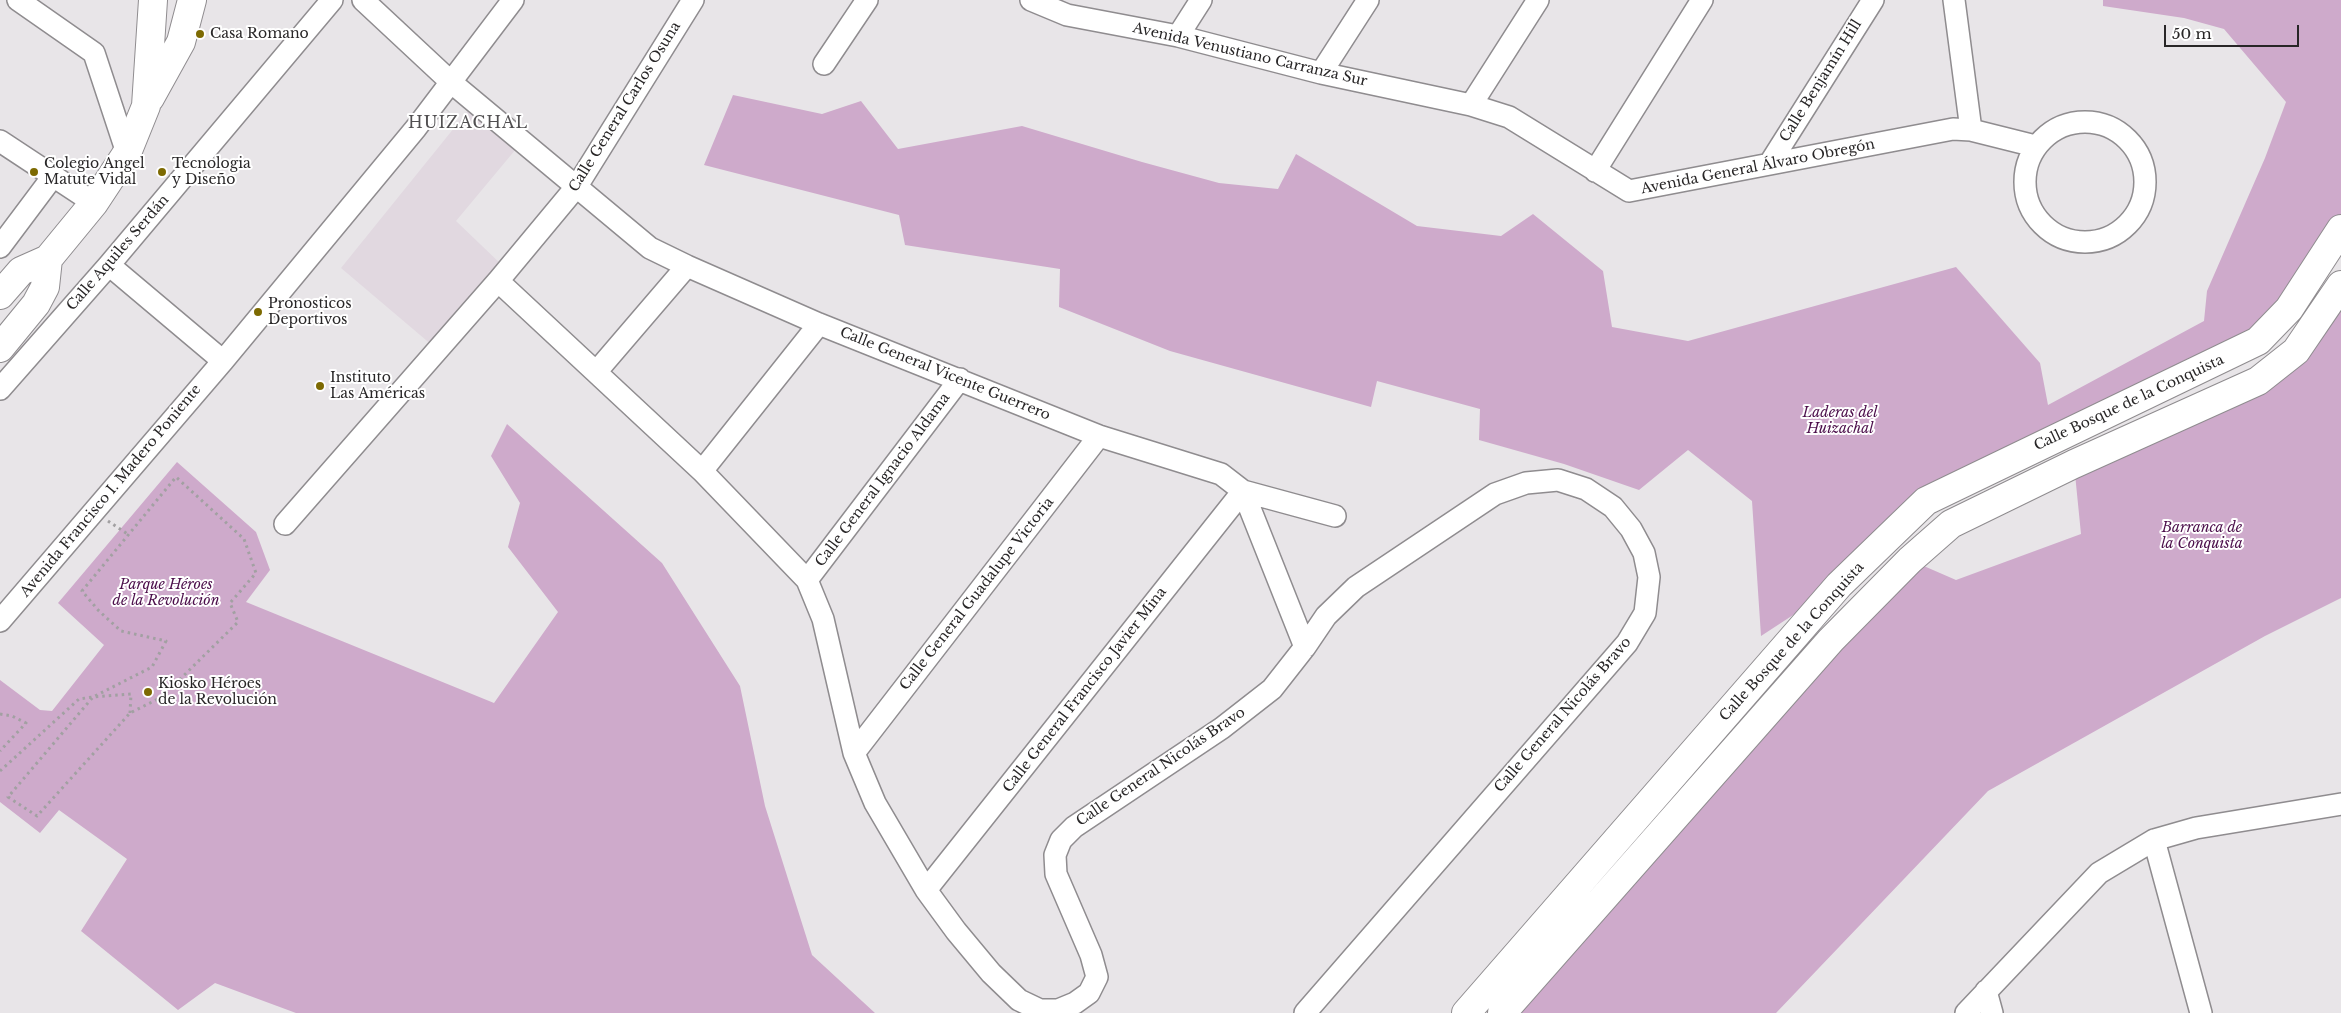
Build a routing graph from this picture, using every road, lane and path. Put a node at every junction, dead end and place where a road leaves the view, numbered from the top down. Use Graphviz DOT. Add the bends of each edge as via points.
graph roads {
  1 [pos="18,0"];
  2 [pos="153,0"];
  3 [pos="192,0"];
  4 [pos="332,0"];
  5 [pos="363,0"];
  6 [pos="513,0"];
  7 [pos="693,0"];
  8 [pos="867,0"];
  9 [pos="1201,0"];
  10 [pos="1368,0"];
  11 [pos="1538,0"];
  12 [pos="1702,0"];
  13 [pos="1873,0"];
  14 [pos="1954,0"];
  15 [pos="1037,2"];
  16 [pos="1178,36"];
  17 [pos="824,64"];
  18 [pos="1322,73"];
  19 [pos="452,83"];
  20 [pos="1470,105"];
  21 [pos="146,106"];
  22 [pos="1971,130"];
  23 [pos="0,141"];
  24 [pos="2034,146"];
  25 [pos="127,153"];
  26 [pos="1770,163"];
  27 [pos="1596,171"];
  28 [pos="54,175"];
  29 [pos="577,186"];
  30 [pos="94,203"];
  31 [pos="2341,229"];
  32 [pos="0,247"];
  33 [pos="48,259"];
  34 [pos="109,265"];
  35 [pos="687,266"];
  36 [pos="498,281"];
  37 [pos="2341,285"];
  38 [pos="3,286"];
  39 [pos="36,304"];
  40 [pos="819,324"];
  41 [pos="0,348"];
  42 [pos="222,360"];
  43 [pos="596,371"];
  44 [pos="960,379"];
  45 [pos="0,390"];
  46 [pos="1099,436"];
  47 [pos="702,471"];
  48 [pos="1243,491"];
  49 [pos="1335,516"];
  50 [pos="285,524"];
  51 [pos="807,580"];
  52 [pos="0,621"];
  53 [pos="1305,647"];
  54 [pos="93,697"];
  55 [pos="130,713"];
  56 [pos="0,714"];
  57 [pos="0,751"];
  58 [pos="854,752"];
  59 [pos="0,771"];
  60 [pos="2341,804"];
  61 [pos="2154,840"];
  62 [pos="926,890"];
  63 [pos="1986,991"];
  64 [pos="1305,1013"];
  65 [pos="1466,1013"];
  66 [pos="1502,1013"];
  67 [pos="1966,1013"];
  68 [pos="1992,1013"];
  69 [pos="2201,1013"];
  1 -- 25 [label="street" via="94,53"];
  2 -- 21 [label="main road"];
  3 -- 21 [label="main road" via="181,42"];
  4 -- 34 [label="street, Calle Aquiles Serdán"];
  5 -- 19 [label="street, Calle General Vicente Guerrero"];
  6 -- 19 [label="street, Avenida Francisco I. Madero Poniente"];
  7 -- 29 [label="street, Calle General Carlos Osuna"];
  8 -- 17 [label="street"];
  9 -- 16 [label="street"];
  10 -- 18 [label="street"];
  11 -- 20 [label="street"];
  12 -- 27 [label="street"];
  13 -- 26 [label="street, Calle Benjamín Hill"];
  14 -- 22 [label="street"];
  15 -- 16 [label="street, Avenida Venustiano Carranza Sur" via="1067,15"];
  16 -- 18 [label="street, Avenida Venustiano Carranza Sur"];
  18 -- 20 [label="street, Avenida Venustiano Carranza Sur"];
  19 -- 29 [label="street, Calle General Vicente Guerrero"];
  19 -- 42 [label="street, Avenida Francisco I. Madero Poniente"];
  20 -- 27 [label="street, Avenida General Álvaro Obregón" via="1509,117"];
  21 -- 25 [label="main road"];
  22 -- 24 [label="street, Avenida General Álvaro Obregón"];
  22 -- 26 [label="street, Avenida General Álvaro Obregón" via="1953,129"];
  23 -- 28 [label="street"];
  24 -- 24 [label="street" via="2023,179 2031,213 2056,237 2090,243 2098,240 2122,230 2143,202 2145,167 2127,137 2120,133 2096,121 2062,125"];
  25 -- 30 [label="main road"];
  26 -- 27 [label="street, Avenida General Álvaro Obregón" via="1629,191"];
  28 -- 30 [label="street"];
  28 -- 32 [label="street"];
  29 -- 35 [label="street, Calle General Vicente Guerrero" via="650,248"];
  29 -- 36 [label="street, Calle General Carlos Osuna"];
  30 -- 33 [label="main road"];
  31 -- 65 [label="main road, Calle Bosque de la Conquista" via="2289,309 2258,341 1926,501 1840,585"];
  33 -- 38 [label="main road" via="21,271"];
  33 -- 39 [label="main road" via="45,287"];
  34 -- 42 [label="street"];
  34 -- 45 [label="street, Calle Aquiles Serdán"];
  35 -- 40 [label="street, Calle General Vicente Guerrero"];
  35 -- 43 [label="street"];
  36 -- 43 [label="street"];
  36 -- 50 [label="street, Calle General Carlos Osuna"];
  37 -- 66 [label="main road, Calle Bosque de la Conquista" via="2296,351 2258,381 1951,524 1910,560 1831,640"];
  38 -- 39 [label="street"];
  39 -- 41 [label="main road"];
  40 -- 44 [label="street, Calle General Vicente Guerrero"];
  40 -- 47 [label="street"];
  42 -- 52 [label="street, Avenida Francisco I. Madero Poniente"];
  43 -- 47 [label="street"];
  44 -- 46 [label="street, Calle General Vicente Guerrero"];
  44 -- 51 [label="street, Calle General Ignacio Aldama"];
  46 -- 48 [label="street, Calle General Vicente Guerrero" via="1222,474"];
  46 -- 58 [label="street, Calle General Guadalupe Victoria"];
  47 -- 51 [label="street"];
  48 -- 49 [label="street, Calle General Vicente Guerrero"];
  48 -- 53 [label="street"];
  48 -- 62 [label="street, Calle General Francisco Javier Mina"];
  51 -- 58 [label="street" via="823,619"];
  53 -- 62 [label="street, Calle General Nicolás Bravo" via="1272,688 1222,728 1074,827 1062,840 1055,855 1056,874 1097,977 1089,992 1075,1003 1058,1010 1040,1010 1019,1000 968,945"];
  53 -- 64 [label="street, Calle General Nicolás Bravo" via="1326,616 1356,587 1495,494 1526,483 1558,480 1586,489 1613,507 1631,529 1644,553 1649,577 1645,613 1627,643"];
  54 -- 55 [label="path" via="131,694"];
  54 -- 55 [label="path" via="8,797 37,816"];
  54 -- 55 [label="path" via="152,667 166,641 120,631 82,591 176,477 244,539 256,574 230,603 238,622 162,697"];
  54 -- 59 [label="path" via="79,699"];
  56 -- 57 [label="path" via="26,723"];
  58 -- 62 [label="street" via="875,803"];
  60 -- 61 [label="street" via="2196,828"];
  61 -- 63 [label="street" via="2098,873"];
  61 -- 69 [label="street"];
  63 -- 67 [label="street"];
  63 -- 68 [label="street"];
}
